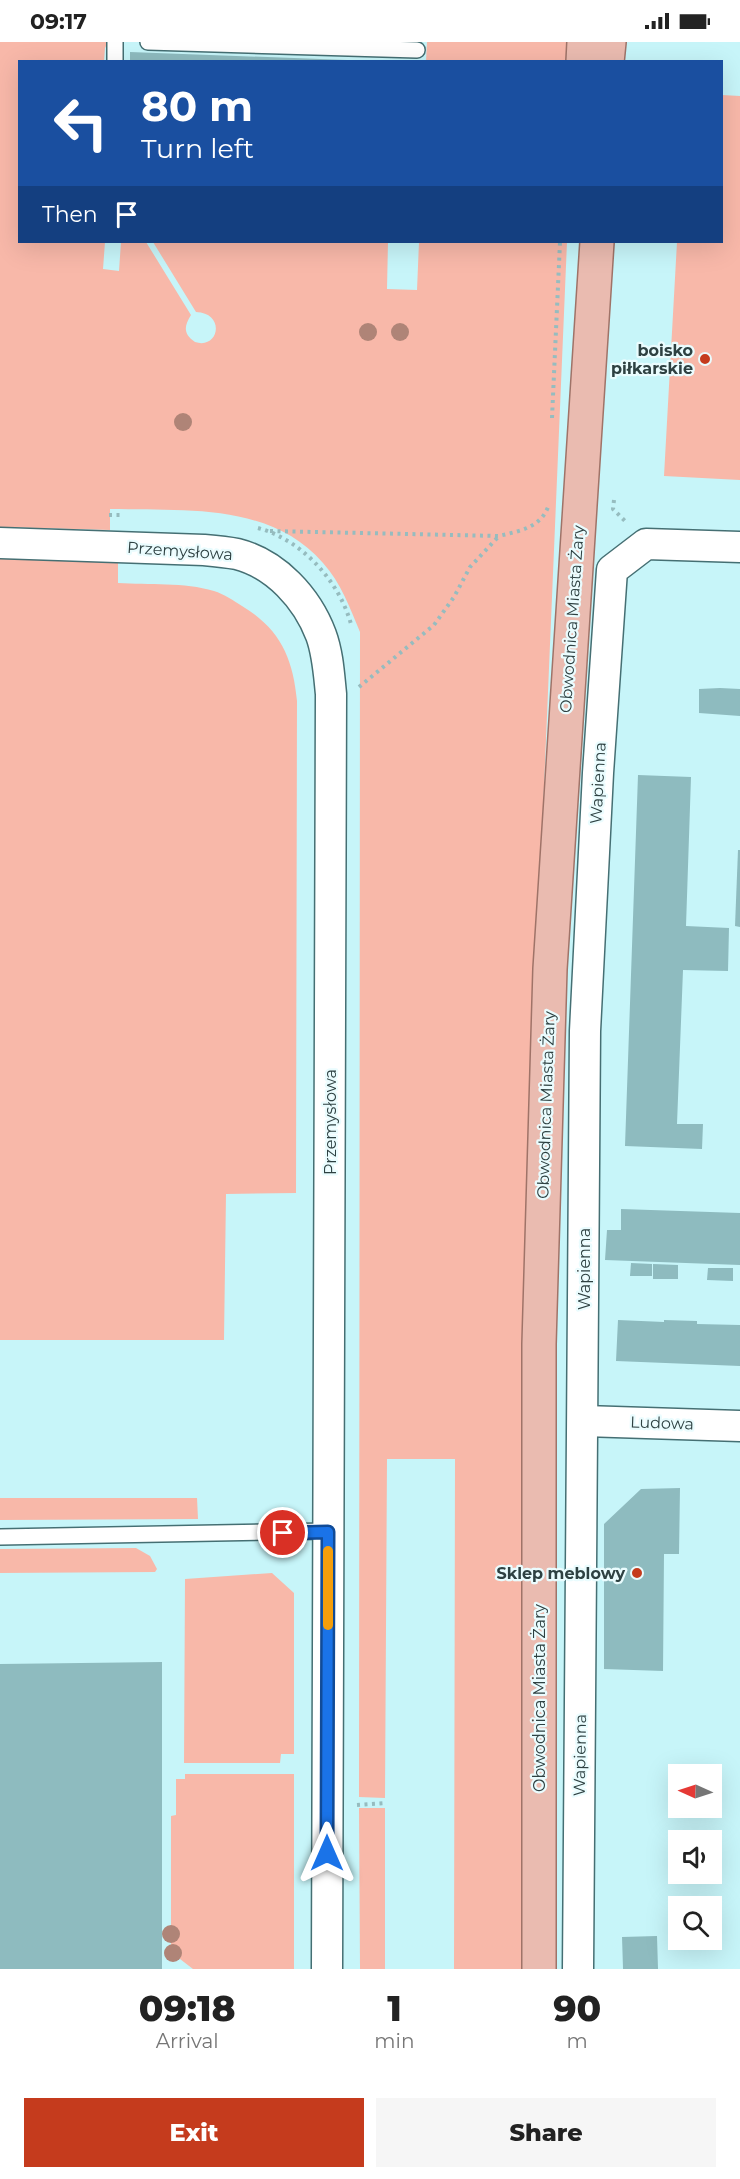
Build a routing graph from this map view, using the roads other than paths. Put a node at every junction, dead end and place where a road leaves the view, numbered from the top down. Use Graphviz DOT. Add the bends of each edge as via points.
graph roads {
  1 [pos="115,42"];
  2 [pos="148,42"];
  3 [pos="584,42"];
  4 [pos="609,42"];
  5 [pos="416,51"];
  6 [pos="115,60"];
  7 [pos="583,60"];
  8 [pos="607,60"];
  9 [pos="579,243"];
  10 [pos="597,243"];
  11 [pos="588,387"];
  12 [pos="0,543"];
  13 [pos="740,547"];
  14 [pos="584,1421"];
  15 [pos="740,1426"];
  16 [pos="328,1532"];
  17 [pos="0,1537"];
  18 [pos="327,1969"];
  19 [pos="539,1969"];
  20 [pos="579,1969"];
  1 -- 6 [label="lane"];
  2 -- 5 [label="lane"];
  3 -- 7 [label="main road"];
  4 -- 8 [label="main road"];
  9 -- 11 [label="main road"];
  10 -- 11 [label="main road, Obwodnica Miasta Żary"];
  11 -- 19 [label="main road, Obwodnica Miasta Żary" via="550,969 539,1344"];
  12 -- 16 [label="street, Przemysłowa" via="237,554 272,571 288,584 307,607 321,635 331,694"];
  13 -- 14 [label="street, Wapienna" via="646,544 612,570 585,1031"];
  14 -- 15 [label="street, Ludowa"];
  14 -- 20 [label="street, Wapienna"];
  16 -- 17 [label="lane"];
  16 -- 18 [label="street, Przemysłowa"];
}
